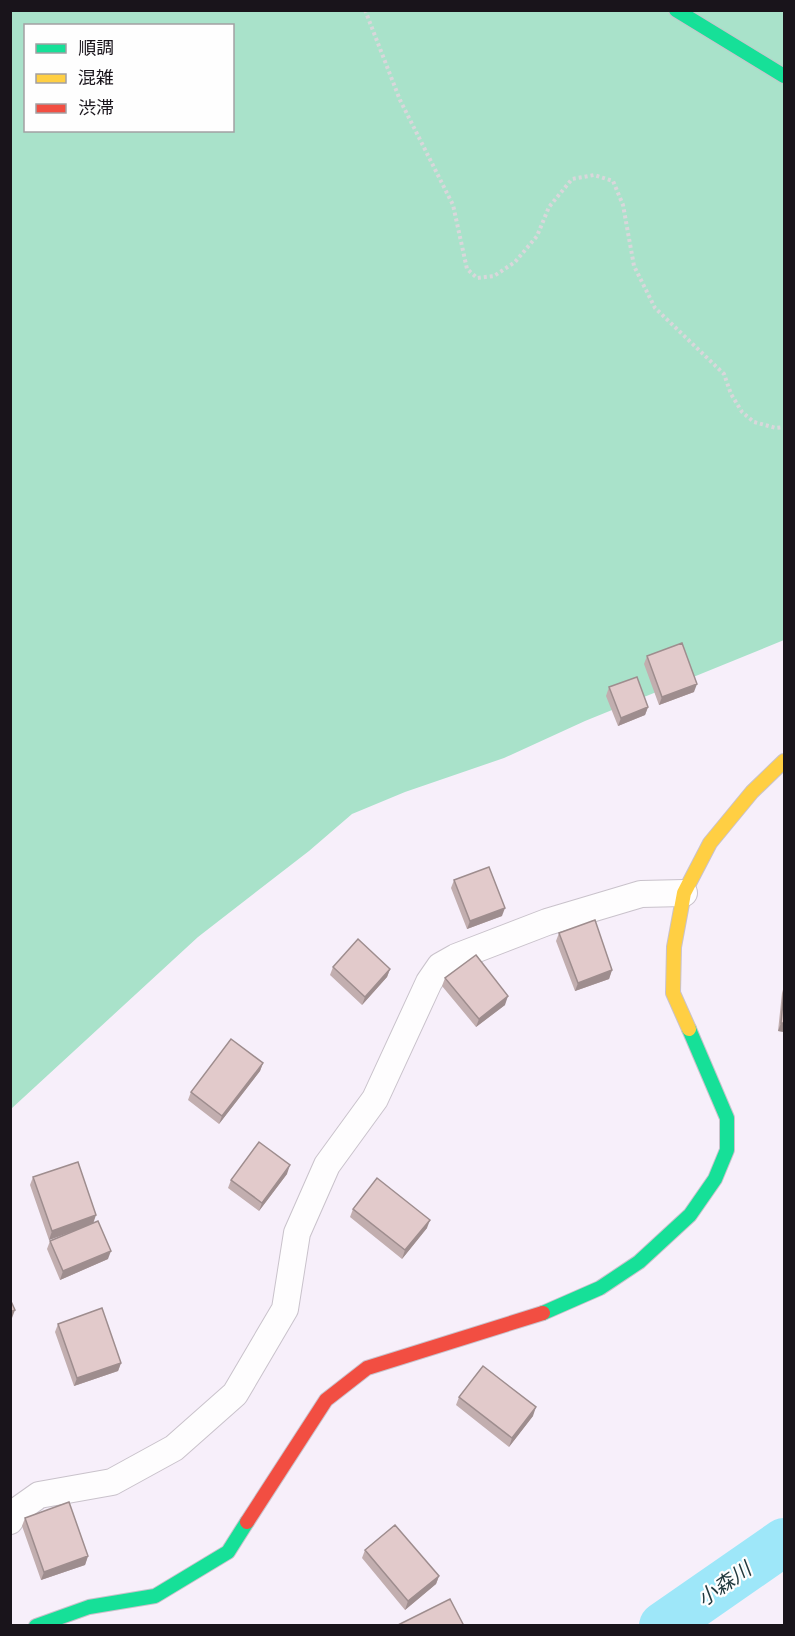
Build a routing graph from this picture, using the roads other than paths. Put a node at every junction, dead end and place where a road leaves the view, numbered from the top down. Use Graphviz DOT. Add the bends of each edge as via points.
graph roads {
  1 [pos="676,10"];
  2 [pos="784,76"];
  3 [pos="784,761"];
  4 [pos="684,893"];
  5 [pos="10,1521"];
  6 [pos="36,1626"];
  1 -- 2 [label="street"];
  3 -- 4 [label="street" via="710,843"];
  4 -- 5 [label="street" via="641,894 547,922 440,966 429,981 375,1099 327,1165 297,1233 285,1309 235,1394 174,1448 112,1482 39,1495 15,1512"];
  4 -- 6 [label="street" via="674,947 673,993 727,1118 727,1150 715,1179 690,1215 639,1262 600,1288 546,1312 367,1368 326,1400 228,1552 155,1596 90,1607"];
}
